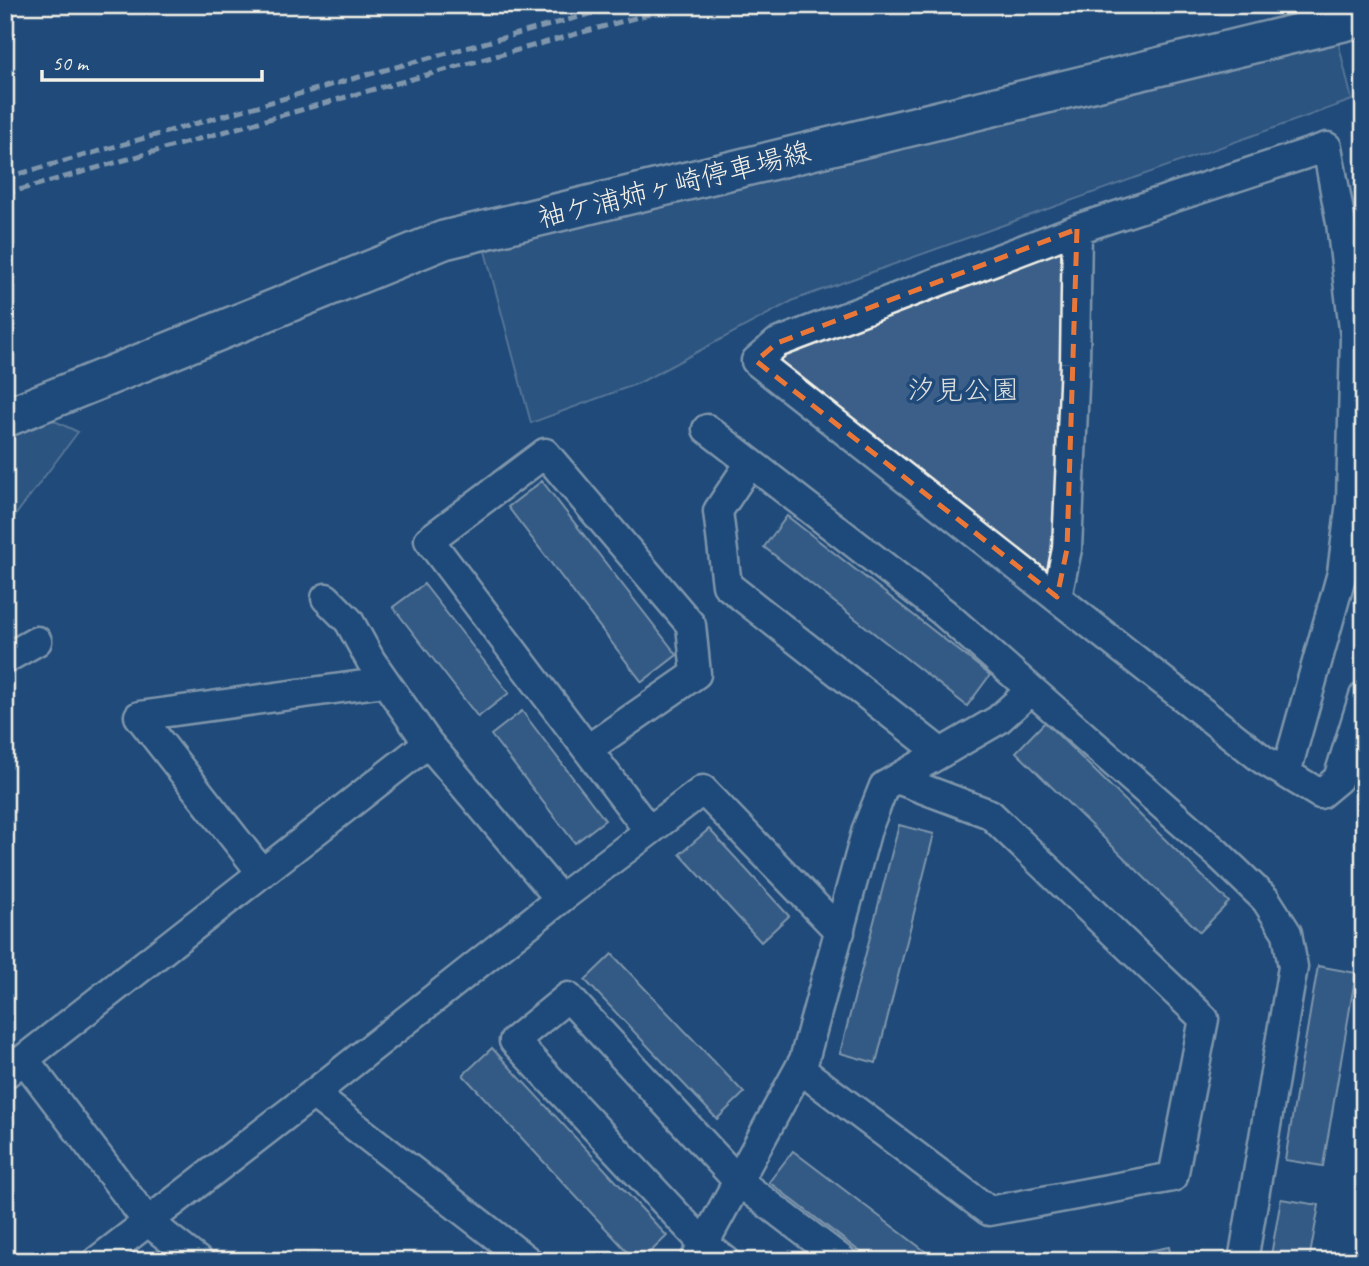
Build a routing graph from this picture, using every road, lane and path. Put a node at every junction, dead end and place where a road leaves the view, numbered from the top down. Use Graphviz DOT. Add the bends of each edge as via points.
graph roads {
  1 [pos="1364,17"];
  2 [pos="1077,229"];
  3 [pos="5,418"];
  4 [pos="707,429"];
  5 [pos="750,463"];
  6 [pos="1057,597"];
  7 [pos="326,598"];
  8 [pos="37,641"];
  9 [pos="5,659"];
  10 [pos="386,682"];
  11 [pos="1031,690"];
  12 [pos="1364,696"];
  13 [pos="428,743"];
  14 [pos="588,749"];
  15 [pos="941,753"];
  16 [pos="1286,773"];
  17 [pos="897,779"];
  18 [pos="649,831"];
  19 [pos="262,873"];
  20 [pos="560,899"];
  21 [pos="840,932"];
  22 [pos="14,1066"];
  23 [pos="800,1069"];
  24 [pos="313,1094"];
  25 [pos="738,1181"];
  26 [pos="147,1221"];
  27 [pos="699,1252"];
  28 [pos="97,1261"];
  29 [pos="198,1261"];
  30 [pos="528,1261"];
  31 [pos="726,1261"];
  32 [pos="844,1261"];
  33 [pos="1242,1261"];
  1 -- 3 [label="main road, 袖ケ浦姉ヶ崎停車場線" via="444,240"];
  2 -- 6 [label="street" via="1067,548"];
  2 -- 6 [label="street" via="777,343 756,361"];
  2 -- 16 [label="street" via="1327,147 1356,337 1351,502 1342,573"];
  4 -- 5 [label="street"];
  5 -- 11 [label="street" via="943,612"];
  5 -- 15 [label="street" via="718,511 727,585"];
  6 -- 16 [label="street" via="1262,759"];
  7 -- 10 [label="street" via="349,621"];
  8 -- 9 [label="street"];
  10 -- 13 [label="street"];
  10 -- 19 [label="street" via="139,716"];
  11 -- 15 [label="street" via="998,720"];
  11 -- 33 [label="street" via="1217,853 1266,900 1287,933 1293,967"];
  12 -- 16 [label="street" via="1338,779 1320,794"];
  13 -- 19 [label="street"];
  13 -- 20 [label="street"];
  14 -- 14 [label="street" via="429,540 545,453 691,625 696,674"];
  14 -- 18 [label="street"];
  15 -- 17 [label="street"];
  17 -- 21 [label="street" via="884,786 867,830"];
  17 -- 23 [label="street" via="990,814 1204,1019 1173,1177 989,1211"];
  18 -- 20 [label="street"];
  18 -- 21 [label="street" via="703,790"];
  19 -- 22 [label="street"];
  20 -- 24 [label="street"];
  21 -- 23 [label="street"];
  22 -- 26 [label="street"];
  23 -- 25 [label="street"];
  24 -- 26 [label="street"];
  24 -- 30 [label="street"];
  25 -- 27 [label="street"];
  25 -- 27 [label="street" via="568,997 514,1041"];
  25 -- 32 [label="street"];
  26 -- 28 [label="street"];
  26 -- 29 [label="street"];
  27 -- 31 [label="street"];
}
